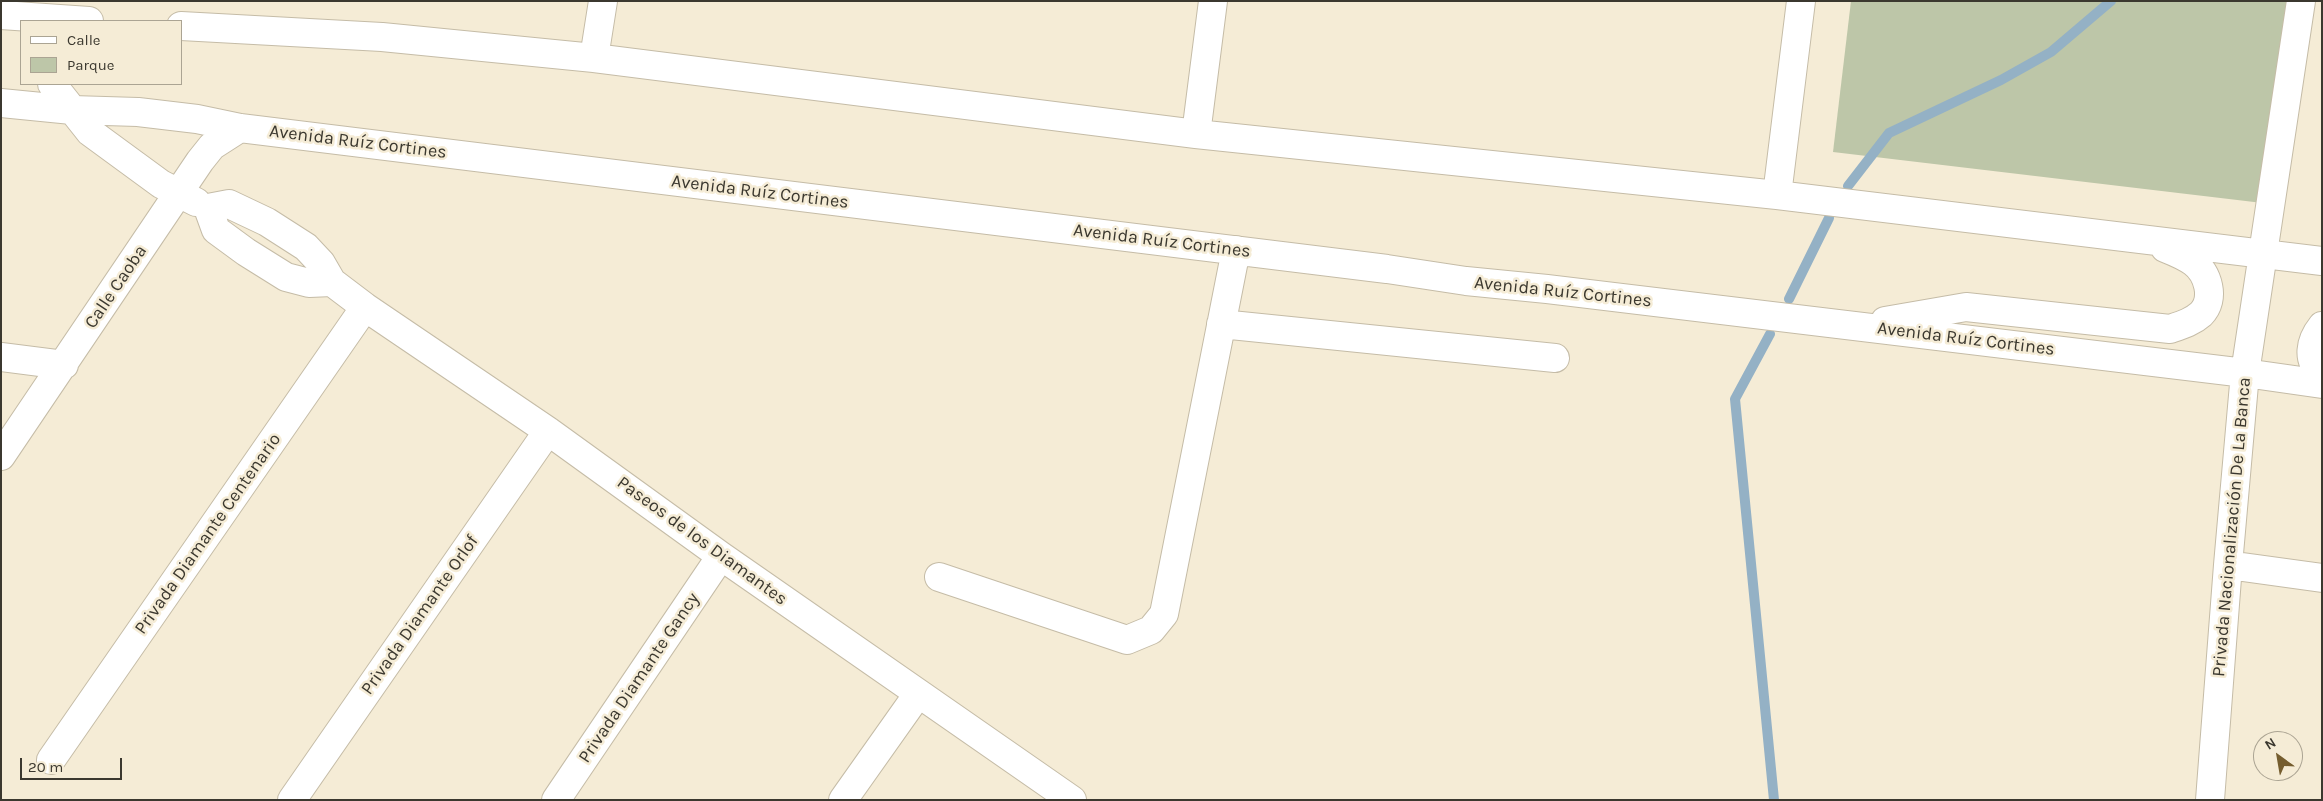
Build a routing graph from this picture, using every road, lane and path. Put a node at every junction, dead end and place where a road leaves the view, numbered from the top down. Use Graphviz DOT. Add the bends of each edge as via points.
graph roads {
  1 [pos="603,1"];
  2 [pos="1213,1"];
  3 [pos="1801,1"];
  4 [pos="2301,1"];
  5 [pos="19,14"];
  6 [pos="79,20"];
  7 [pos="182,26"];
  8 [pos="594,58"];
  9 [pos="53,85"];
  10 [pos="1,103"];
  11 [pos="72,110"];
  12 [pos="240,128"];
  13 [pos="1196,134"];
  14 [pos="179,194"];
  15 [pos="1777,195"];
  16 [pos="208,208"];
  17 [pos="2150,241"];
  18 [pos="1236,250"];
  19 [pos="2263,254"];
  20 [pos="2322,261"];
  21 [pos="332,282"];
  22 [pos="365,307"];
  23 [pos="1221,324"];
  24 [pos="1857,326"];
  25 [pos="2322,326"];
  26 [pos="1,357"];
  27 [pos="1555,358"];
  28 [pos="64,365"];
  29 [pos="2245,373"];
  30 [pos="2322,374"];
  31 [pos="2322,384"];
  32 [pos="548,431"];
  33 [pos="1,456"];
  34 [pos="721,556"];
  35 [pos="2228,565"];
  36 [pos="939,577"];
  37 [pos="2322,578"];
  38 [pos="918,694"];
  39 [pos="50,760"];
  40 [pos="292,800"];
  41 [pos="556,800"];
  42 [pos="843,800"];
  43 [pos="1072,800"];
  44 [pos="2210,800"];
  1 -- 8 [label="street"];
  2 -- 13 [label="street"];
  3 -- 15 [label="street"];
  4 -- 19 [label="street, Privada Nacionalización De La Banca"];
  5 -- 6 [label="street"];
  7 -- 8 [label="street" via="382,37"];
  8 -- 13 [label="street"];
  9 -- 11 [label="street"];
  10 -- 11 [label="street, Avenida Ruíz Cortines"];
  11 -- 12 [label="street, Avenida Ruíz Cortines" via="138,112"];
  11 -- 14 [label="street" via="90,132"];
  12 -- 14 [label="street, Calle Caoba" via="212,146"];
  12 -- 18 [label="street, Avenida Ruíz Cortines"];
  13 -- 15 [label="street"];
  14 -- 16 [label="street"];
  14 -- 28 [label="street, Calle Caoba"];
  15 -- 17 [label="street"];
  16 -- 21 [label="street, Paseos de los Diamantes" via="229,204 267,222 306,247"];
  16 -- 21 [label="street" via="216,230 286,277 309,283"];
  17 -- 19 [label="street"];
  17 -- 24 [label="street" via="2194,263 2206,276 2209,294 2203,312 2189,323 2170,329 1966,307"];
  18 -- 23 [label="street"];
  18 -- 24 [label="street, Avenida Ruíz Cortines" via="1466,281"];
  19 -- 20 [label="street"];
  19 -- 29 [label="street, Privada Nacionalización De La Banca"];
  21 -- 22 [label="street, Paseos de los Diamantes"];
  22 -- 32 [label="street, Paseos de los Diamantes"];
  22 -- 39 [label="street, Privada Diamante Centenario"];
  23 -- 27 [label="street"];
  23 -- 36 [label="street" via="1164,614 1151,630 1127,640"];
  24 -- 29 [label="street, Avenida Ruíz Cortines"];
  25 -- 30 [label="street" via="2314,335 2310,349 2314,367"];
  26 -- 28 [label="street"];
  28 -- 33 [label="street, Calle Caoba"];
  29 -- 31 [label="street, Avenida Ruíz Cortines"];
  29 -- 35 [label="street, Privada Nacionalización De La Banca"];
  32 -- 34 [label="street, Paseos de los Diamantes"];
  32 -- 40 [label="street, Privada Diamante Orlof"];
  34 -- 38 [label="street, Paseos de los Diamantes"];
  34 -- 41 [label="street, Privada Diamante Gancy"];
  35 -- 37 [label="street"];
  35 -- 44 [label="street, Privada Nacionalización De La Banca"];
  38 -- 42 [label="street"];
  38 -- 43 [label="street, Paseos de los Diamantes"];
}
